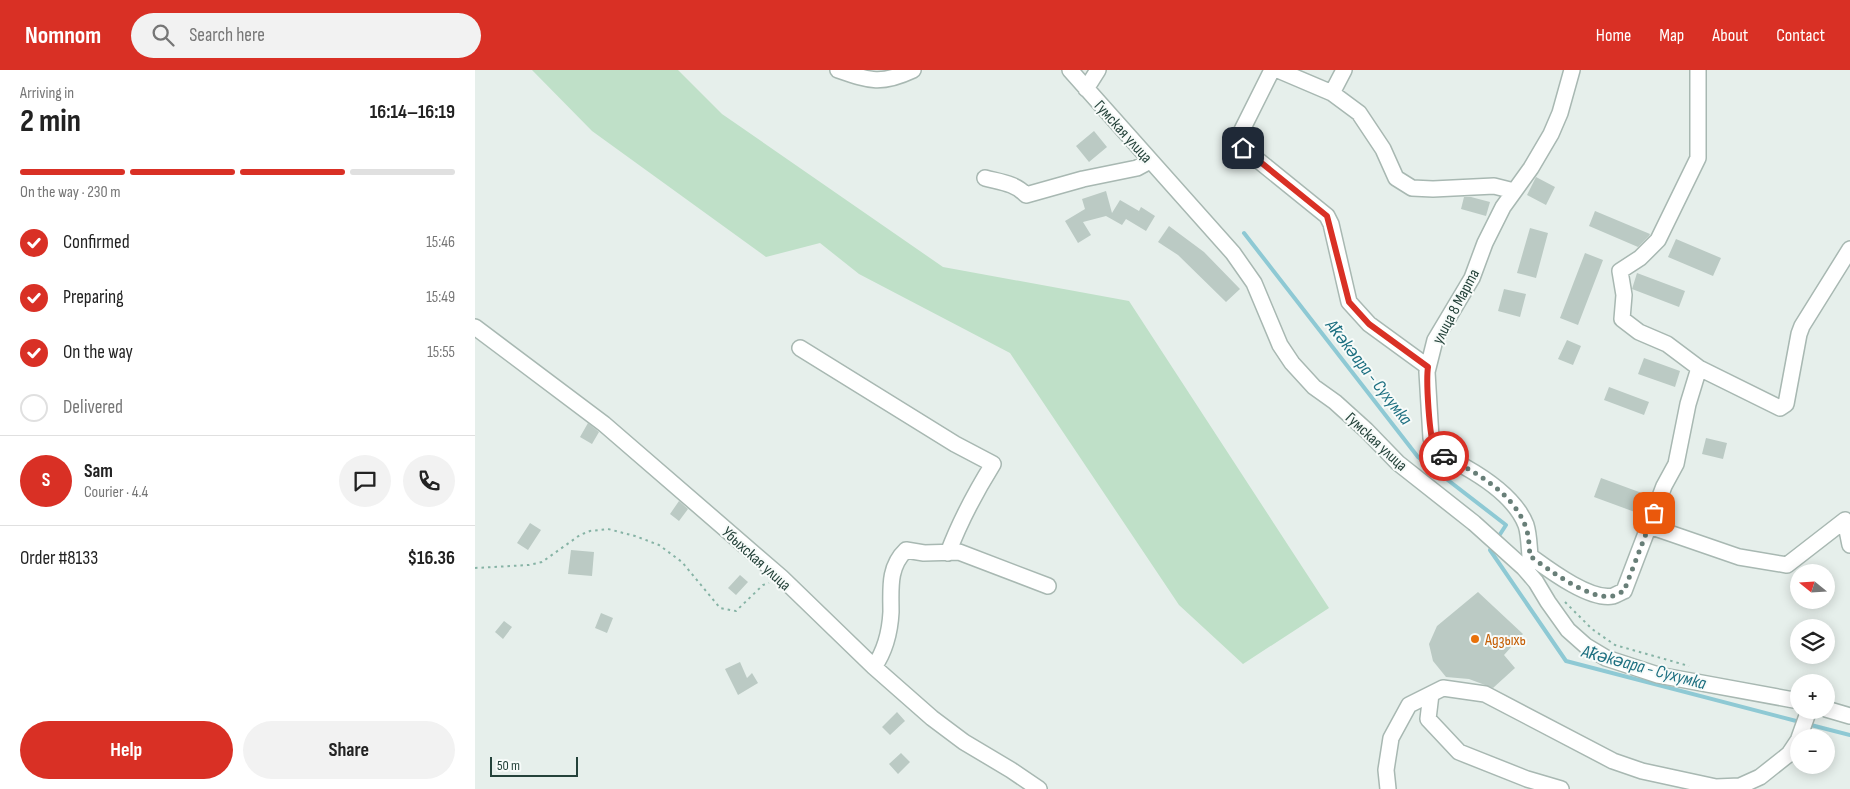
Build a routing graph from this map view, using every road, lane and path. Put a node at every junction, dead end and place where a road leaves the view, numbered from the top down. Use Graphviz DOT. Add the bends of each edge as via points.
graph roads {
  1 [pos="838,70"];
  2 [pos="913,70"];
  3 [pos="1070,70"];
  4 [pos="1098,70"];
  5 [pos="1272,70"];
  6 [pos="1279,70"];
  7 [pos="1344,70"];
  8 [pos="1572,70"];
  9 [pos="1698,70"];
  10 [pos="1086,90"];
  11 [pos="1332,93"];
  12 [pos="1150,161"];
  13 [pos="985,178"];
  14 [pos="1514,192"];
  15 [pos="1850,249"];
  16 [pos="475,327"];
  17 [pos="800,348"];
  18 [pos="1428,367"];
  19 [pos="1699,368"];
  20 [pos="1649,526"];
  21 [pos="1850,545"];
  22 [pos="948,552"];
  23 [pos="475,568"];
  24 [pos="781,577"];
  25 [pos="1048,586"];
  26 [pos="1565,601"];
  27 [pos="874,667"];
  28 [pos="1696,668"];
  29 [pos="1431,694"];
  30 [pos="1790,699"];
  31 [pos="1835,712"];
  32 [pos="1850,716"];
  33 [pos="1790,752"];
  34 [pos="1039,789"];
  35 [pos="1388,789"];
  36 [pos="1561,789"];
  1 -- 2 [label="street" via="868,80 897,78"];
  3 -- 10 [label="street, Гумская улица"];
  4 -- 10 [label="street"];
  5 -- 18 [label="street" via="1240,134 1243,148 1327,216 1349,302 1369,324"];
  6 -- 11 [label="street"];
  7 -- 11 [label="street"];
  8 -- 14 [label="street, улица 8 Марта" via="1551,134"];
  9 -- 19 [label="street" via="1698,158 1659,240 1620,271 1624,295 1622,319 1639,332 1667,344"];
  10 -- 12 [label="street, Гумская улица"];
  11 -- 14 [label="street" via="1359,113 1383,149 1396,178 1403,184 1420,190 1494,186"];
  12 -- 13 [label="street" via="1137,168 1026,195 1009,183"];
  12 -- 30 [label="street, Гумская улица" via="1233,253 1254,283 1291,363 1313,387 1335,402 1398,463 1523,568 1567,630 1585,646 1606,658 1658,675"];
  14 -- 18 [label="street, улица 8 Марта" via="1493,225 1472,278 1435,340"];
  15 -- 19 [label="street" via="1799,334 1787,404 1780,408"];
  16 -- 24 [label="street, Убыхская улица" via="604,424"];
  17 -- 22 [label="street" via="993,464 974,494"];
  18 -- 20 [label="street, улица 8 Марта" via="1431,438 1435,448 1486,480 1506,497 1526,525 1530,556 1578,587 1599,595 1613,596 1624,591"];
  19 -- 20 [label="street" via="1676,464"];
  20 -- 21 [label="street" via="1739,557 1787,565 1845,520"];
  22 -- 25 [label="street" via="959,552"];
  22 -- 27 [label="street" via="906,550 898,558 893,568 888,634"];
  23 -- 24 [label="path" via="542,562 580,535 608,529 659,544 682,562 720,608 736,611 763,585"];
  24 -- 27 [label="street, Убыхская улица"];
  26 -- 28 [label="path" via="1592,629 1615,645"];
  27 -- 34 [label="street, Убыхская улица" via="964,742"];
  29 -- 33 [label="street" via="1443,688 1485,694 1613,760 1642,771 1716,787 1740,786 1760,777"];
  29 -- 35 [label="street" via="1409,705 1391,738 1386,770"];
  29 -- 36 [label="street" via="1428,720 1459,752"];
  31 -- 32 [label="street"];
}
